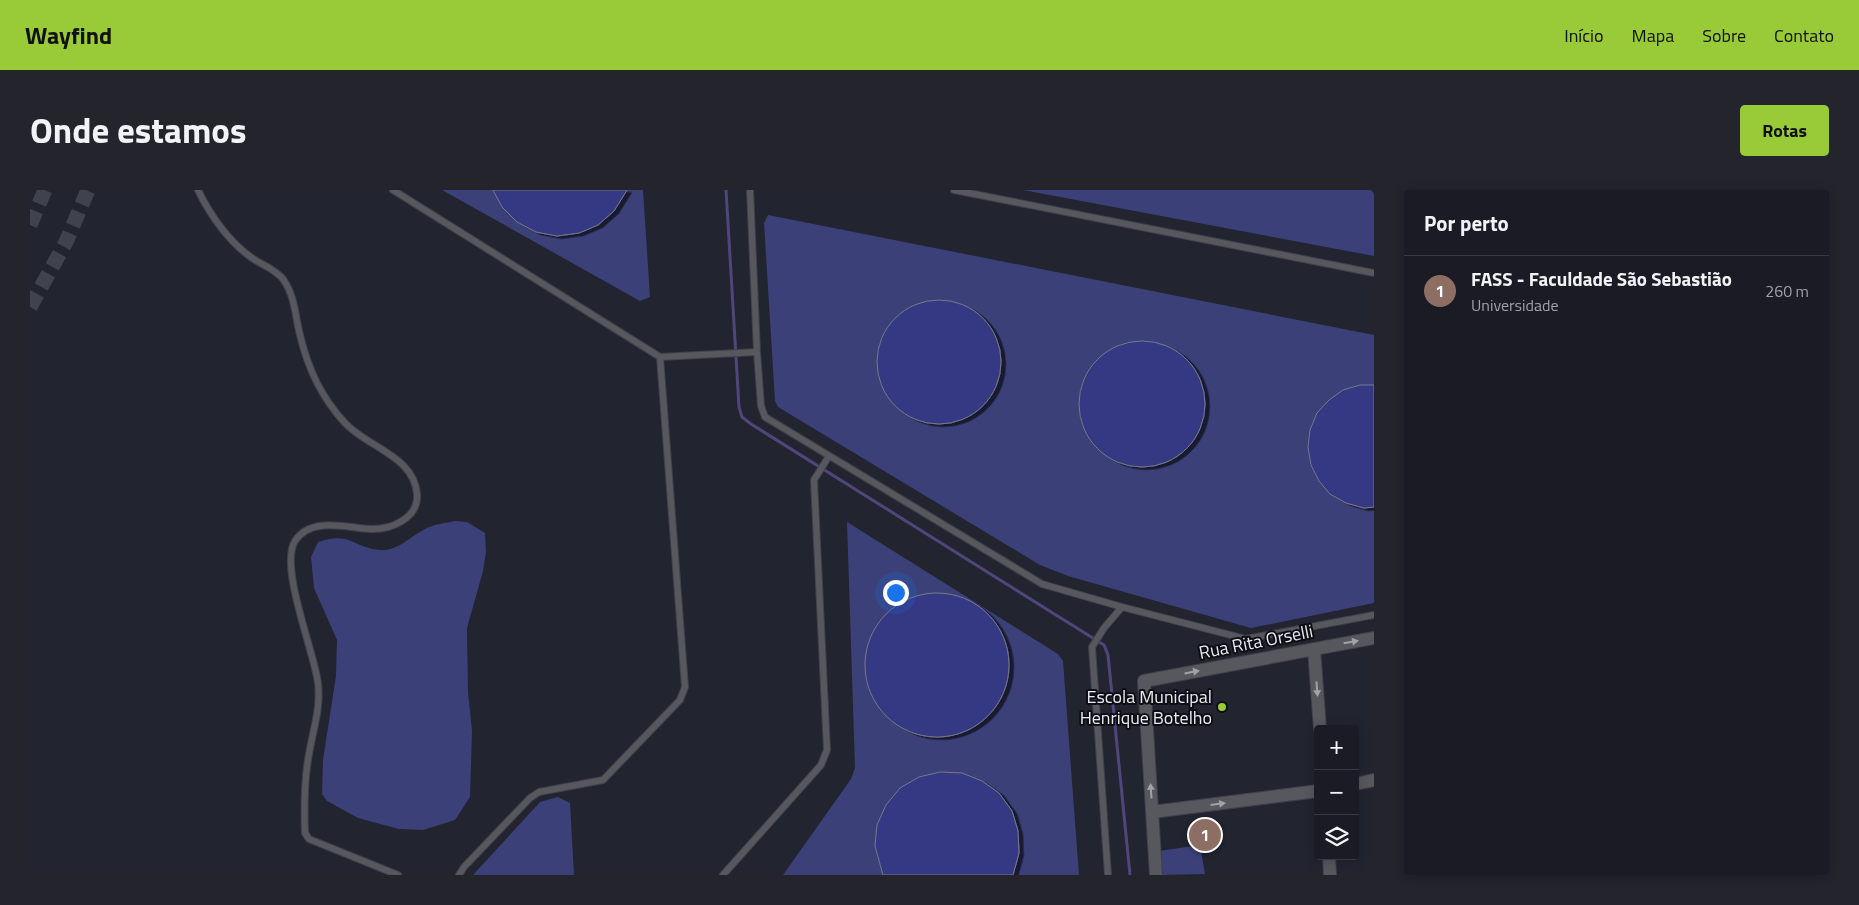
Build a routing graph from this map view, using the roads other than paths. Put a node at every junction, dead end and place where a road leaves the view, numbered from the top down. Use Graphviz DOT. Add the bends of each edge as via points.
graph roads {
  1 [pos="198,190"];
  2 [pos="393,190"];
  3 [pos="750,190"];
  4 [pos="954,190"];
  5 [pos="1374,273"];
  6 [pos="757,352"];
  7 [pos="660,358"];
  8 [pos="829,456"];
  9 [pos="1122,606"];
  10 [pos="1374,616"];
  11 [pos="1374,638"];
  12 [pos="1314,649"];
  13 [pos="1320,725"];
  14 [pos="1374,780"];
  15 [pos="1359,783"];
  16 [pos="1314,792"];
  17 [pos="1152,812"];
  18 [pos="1329,860"];
  19 [pos="398,875"];
  20 [pos="459,875"];
  21 [pos="723,875"];
  22 [pos="1108,875"];
  23 [pos="1156,875"];
  24 [pos="1330,875"];
  1 -- 19 [label="lane" via="230,239 282,278 292,295 306,356 321,393 347,426 403,464 417,492 416,506 407,517 393,525 371,530 337,524 312,529 294,542 289,562 318,683 317,718 304,785 304,833 309,839"];
  2 -- 7 [label="lane"];
  3 -- 6 [label="lane"];
  4 -- 5 [label="lane"];
  6 -- 7 [label="lane"];
  6 -- 8 [label="lane" via="761,406 765,417"];
  7 -- 20 [label="lane" via="685,687 680,700 603,780 539,792 530,798"];
  8 -- 9 [label="lane" via="1042,584"];
  8 -- 21 [label="lane" via="814,480 827,750 821,765"];
  9 -- 10 [label="lane" via="1246,639"];
  9 -- 22 [label="lane" via="1092,647"];
  12 -- 11 [label="street, Rua Rita Orselli, one-way"];
  12 -- 13 [label="street, one-way"];
  17 -- 12 [label="street, Rua Rita Orselli, one-way" via="1144,681"];
  14 -- 15 [label="street"];
  17 -- 16 [label="street, one-way"];
  17 -- 23 [label="street"];
  18 -- 24 [label="street"];
}
